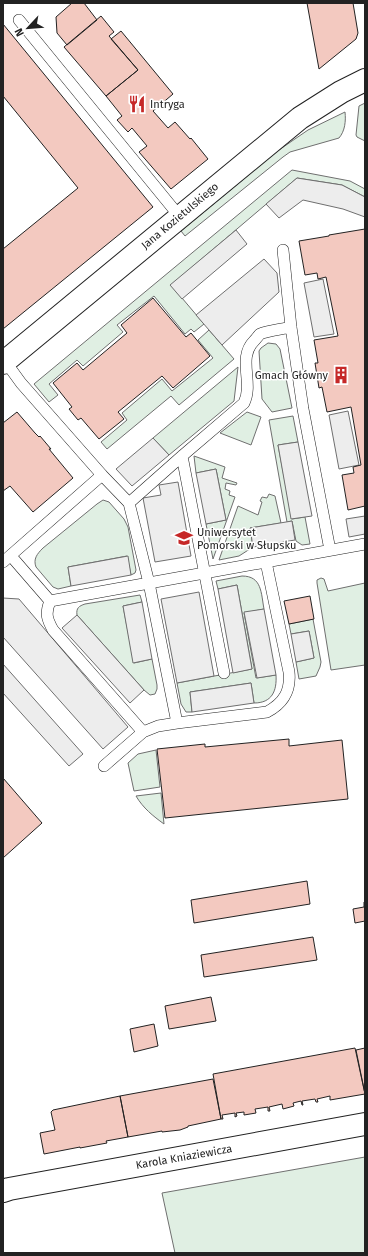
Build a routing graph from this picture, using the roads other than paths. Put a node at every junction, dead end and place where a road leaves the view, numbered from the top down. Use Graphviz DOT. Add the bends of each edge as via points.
graph roads {
  1 [pos="20,20"];
  2 [pos="365,80"];
  3 [pos="180,217"];
  4 [pos="283,250"];
  5 [pos="291,327"];
  6 [pos="4,362"];
  7 [pos="182,456"];
  8 [pos="102,475"];
  9 [pos="129,503"];
  10 [pos="365,544"];
  11 [pos="330,550"];
  12 [pos="7,559"];
  13 [pos="266,562"];
  14 [pos="205,573"];
  15 [pos="149,583"];
  16 [pos="50,601"];
  17 [pos="224,673"];
  18 [pos="177,723"];
  19 [pos="143,732"];
  20 [pos="104,766"];
  21 [pos="365,1124"];
  22 [pos="3,1191"];
  1 -- 3 [label="lane"];
  2 -- 3 [label="street, Jana Kozietulskiego" via="300,118"];
  3 -- 6 [label="street, Jana Kozietulskiego"];
  4 -- 5 [label="lane"];
  5 -- 7 [label="lane" via="260,334 252,343 246,356 248,392 244,403"];
  5 -- 11 [label="lane" via="303,409"];
  6 -- 8 [label="lane"];
  7 -- 9 [label="lane"];
  7 -- 14 [label="lane"];
  8 -- 9 [label="lane"];
  8 -- 12 [label="lane"];
  9 -- 15 [label="lane"];
  10 -- 11 [label="lane"];
  11 -- 13 [label="lane"];
  12 -- 16 [label="lane"];
  13 -- 14 [label="lane"];
  13 -- 18 [label="lane" via="289,672 290,682 284,698 267,712"];
  14 -- 15 [label="lane"];
  14 -- 17 [label="lane"];
  15 -- 16 [label="lane"];
  15 -- 18 [label="lane"];
  16 -- 19 [label="lane" via="47,615 53,630"];
  18 -- 19 [label="lane"];
  19 -- 20 [label="lane"];
  21 -- 22 [label="street, Karola Kniaziewicza"];
}
